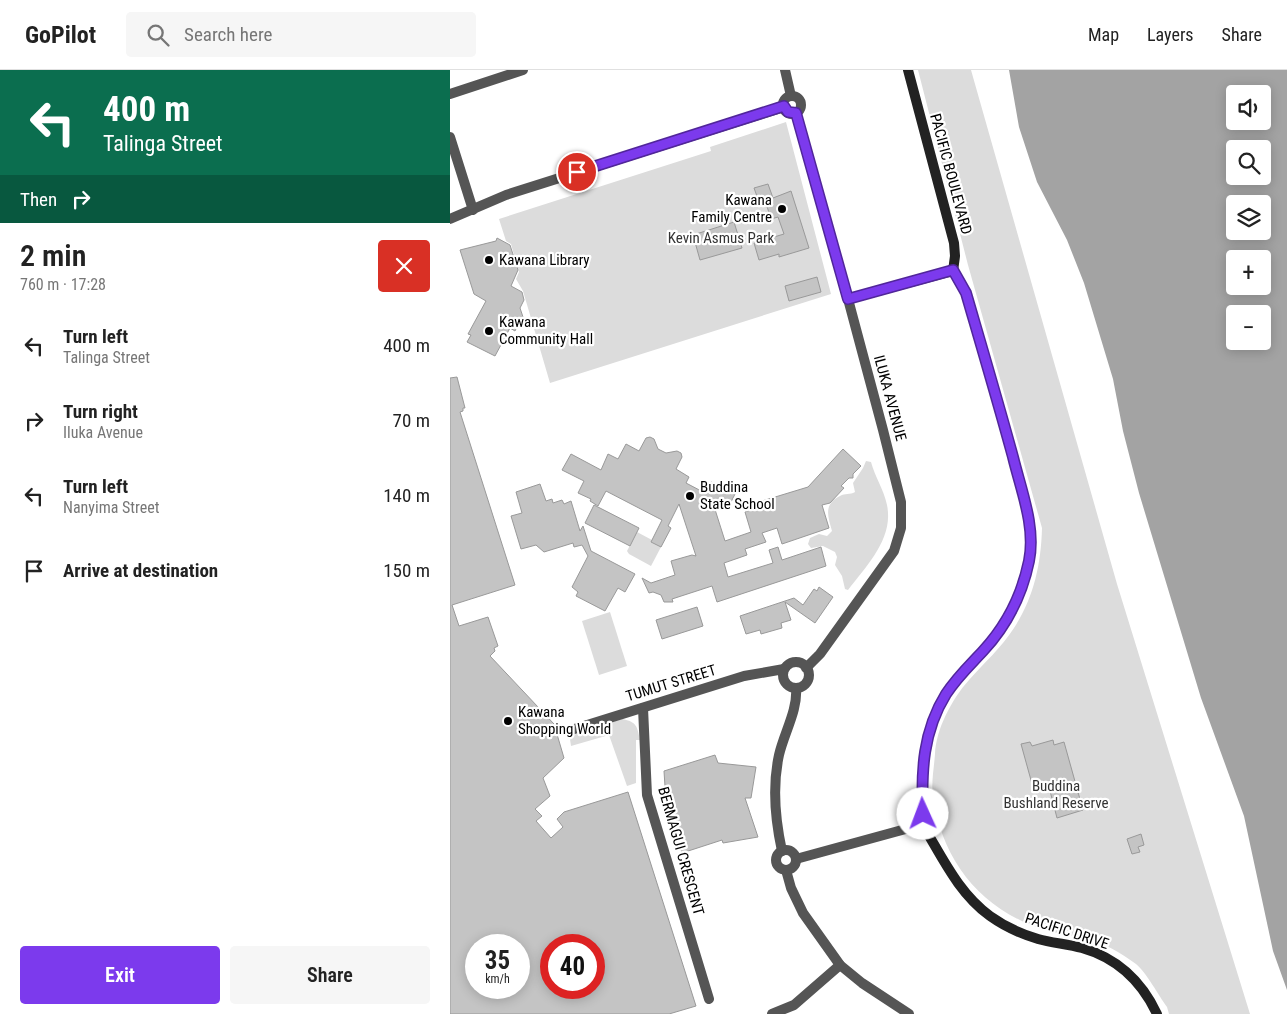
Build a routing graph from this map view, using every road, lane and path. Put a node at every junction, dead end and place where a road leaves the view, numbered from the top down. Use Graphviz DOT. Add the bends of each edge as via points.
graph roads {
  1 [pos="524,70"];
  2 [pos="785,70"];
  3 [pos="908,70"];
  4 [pos="450,94"];
  5 [pos="791,96"];
  6 [pos="784,106"];
  7 [pos="796,113"];
  8 [pos="450,138"];
  9 [pos="473,210"];
  10 [pos="450,219"];
  11 [pos="953,270"];
  12 [pos="848,299"];
  13 [pos="806,668"];
  14 [pos="784,669"];
  15 [pos="796,688"];
  16 [pos="644,708"];
  17 [pos="568,731"];
  18 [pos="923,814"];
  19 [pos="913,827"];
  20 [pos="928,834"];
  21 [pos="782,850"];
  22 [pos="796,859"];
  23 [pos="786,870"];
  24 [pos="840,965"];
  25 [pos="709,999"];
  26 [pos="772,1014"];
  27 [pos="909,1014"];
  28 [pos="1157,1014"];
  1 -- 4 [label="street"];
  2 -- 5 [label="street"];
  3 -- 11 [label="street, PACIFIC BOULEVARD" via="954,243"];
  5 -- 6 [label="street" via="785,100"];
  5 -- 7 [label="street" via="800,101 801,106"];
  6 -- 7 [label="street" via="788,112"];
  6 -- 9 [label="street" via="506,195"];
  7 -- 12 [label="street, ILUKA AVENUE"];
  8 -- 9 [label="street"];
  9 -- 10 [label="street"];
  11 -- 12 [label="street"];
  11 -- 18 [label="street" via="966,293 1009,443 1031,542 1021,592 1010,614 999,632 956,680 934,717 923,762"];
  12 -- 13 [label="street, ILUKA AVENUE" via="892,466 902,519 894,551 820,654"];
  13 -- 14 [label="street" via="795,662"];
  13 -- 15 [label="street" via="806,682"];
  14 -- 15 [label="street" via="784,680"];
  14 -- 16 [label="street, TUMUT STREET" via="744,676"];
  15 -- 21 [label="street" via="776,779 776,815"];
  16 -- 17 [label="street, TUMUT STREET"];
  16 -- 25 [label="street, BERMAGUI CRESCENT" via="647,795"];
  18 -- 19 [label="street" via="914,820"];
  18 -- 20 [label="street" via="934,822"];
  19 -- 20 [label="street" via="917,833"];
  19 -- 22 [label="street"];
  20 -- 28 [label="street, PACIFIC DRIVE" via="964,892 989,915 1038,939 1102,955 1120,966 1142,988"];
  21 -- 22 [label="street" via="791,851"];
  21 -- 23 [label="street" via="776,862"];
  22 -- 23 [label="street" via="794,867"];
  23 -- 24 [label="street" via="803,913"];
  24 -- 26 [label="street" via="794,1004"];
  24 -- 27 [label="street"];
}
